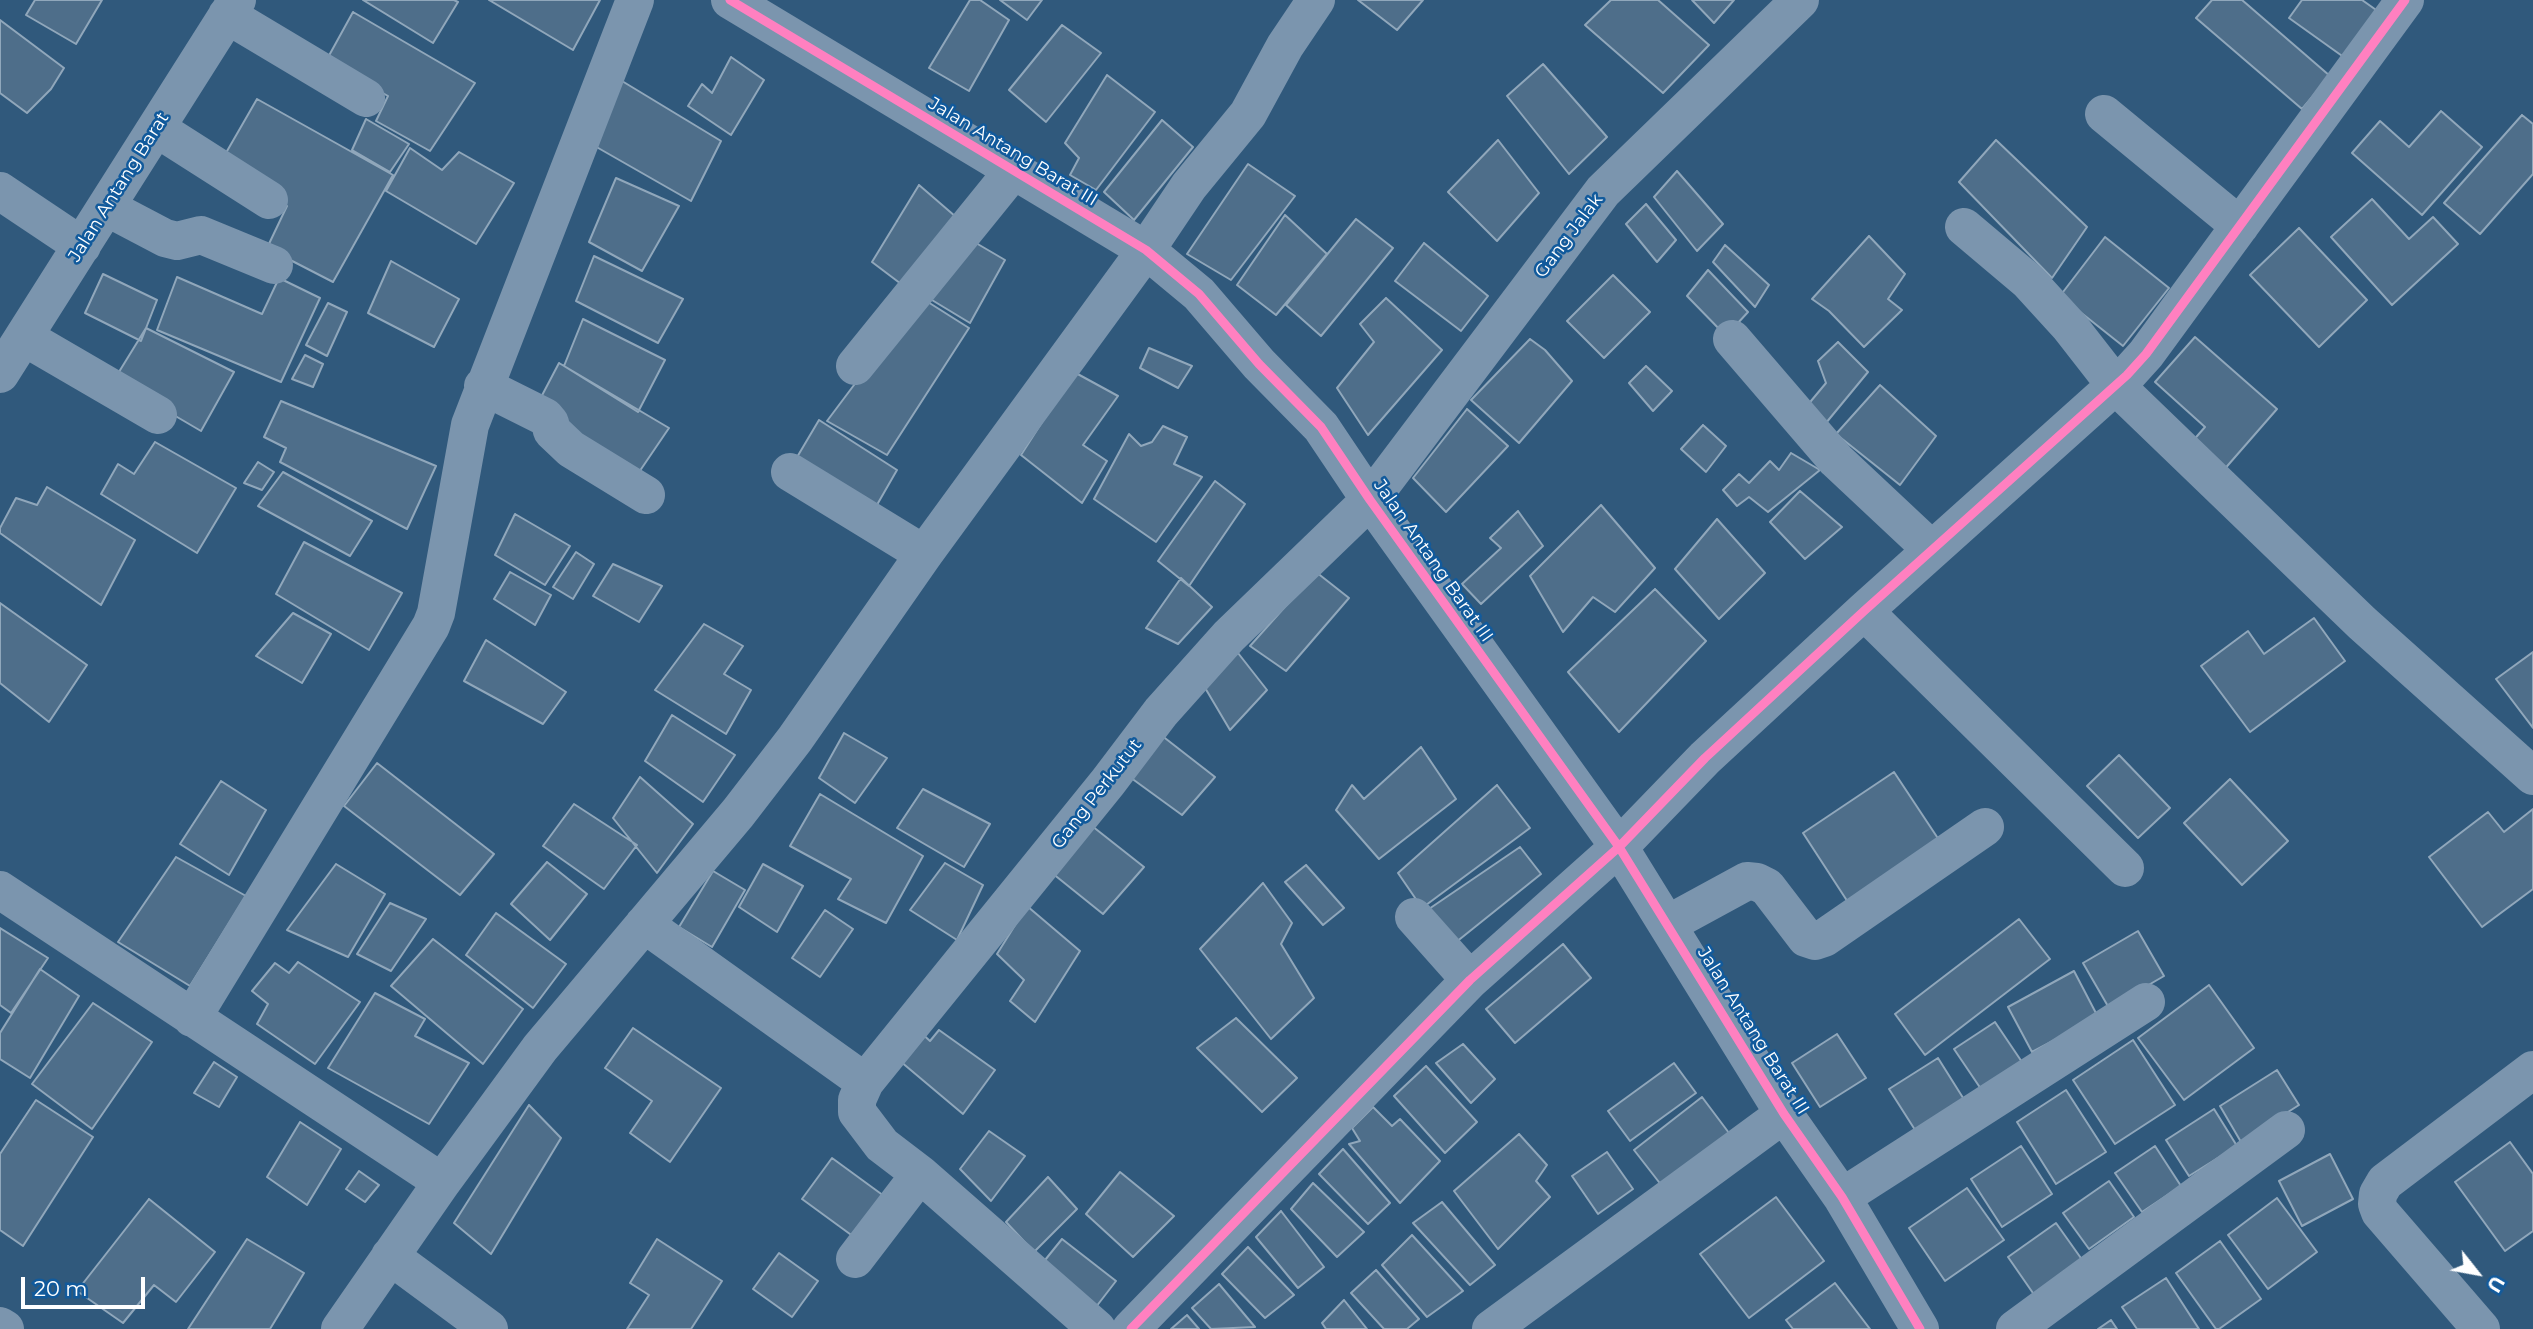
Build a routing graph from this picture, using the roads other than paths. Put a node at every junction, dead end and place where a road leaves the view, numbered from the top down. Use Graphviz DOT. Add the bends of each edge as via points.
graph roads {
  1 [pos="635,0"];
  2 [pos="730,0"];
  3 [pos="1316,0"];
  4 [pos="1800,0"];
  5 [pos="2404,0"];
  6 [pos="232,8"];
  7 [pos="366,98"];
  8 [pos="2104,114"];
  9 [pos="156,128"];
  10 [pos="1013,171"];
  11 [pos="0,191"];
  12 [pos="270,200"];
  13 [pos="106,206"];
  14 [pos="2240,226"];
  15 [pos="1964,227"];
  16 [pos="82,246"];
  17 [pos="1146,250"];
  18 [pos="274,265"];
  19 [pos="24,337"];
  20 [pos="1732,339"];
  21 [pos="855,366"];
  22 [pos="0,374"];
  23 [pos="483,386"];
  24 [pos="2116,386"];
  25 [pos="158,415"];
  26 [pos="790,472"];
  27 [pos="646,495"];
  28 [pos="1370,500"];
  29 [pos="1932,550"];
  30 [pos="924,554"];
  31 [pos="1864,611"];
  32 [pos="2533,776"];
  33 [pos="1985,827"];
  34 [pos="1619,847"];
  35 [pos="2125,868"];
  36 [pos="0,890"];
  37 [pos="1414,916"];
  38 [pos="644,924"];
  39 [pos="1668,924"];
  40 [pos="1470,979"];
  41 [pos="2147,1002"];
  42 [pos="191,1018"];
  43 [pos="2533,1070"];
  44 [pos="861,1097"];
  45 [pos="1784,1114"];
  46 [pos="2286,1130"];
  47 [pos="920,1174"];
  48 [pos="442,1182"];
  49 [pos="1842,1197"];
  50 [pos="390,1256"];
  51 [pos="855,1259"];
  52 [pos="0,1326"];
  53 [pos="5,1329"];
  54 [pos="340,1329"];
  55 [pos="489,1329"];
  56 [pos="1097,1329"];
  57 [pos="1131,1329"];
  58 [pos="1491,1329"];
  59 [pos="1920,1329"];
  60 [pos="2015,1329"];
  61 [pos="2481,1329"];
  1 -- 23 [label="street"];
  2 -- 10 [label="street, Jalan Antang Barat III"];
  3 -- 17 [label="street" via="1248,114 1189,186"];
  4 -- 28 [label="street, Gang Jalak" via="1603,191"];
  5 -- 14 [label="street"];
  6 -- 7 [label="street"];
  6 -- 9 [label="street, Jalan Antang Barat"];
  8 -- 14 [label="street"];
  9 -- 12 [label="street"];
  9 -- 13 [label="street, Jalan Antang Barat"];
  10 -- 17 [label="street, Jalan Antang Barat III"];
  10 -- 21 [label="street"];
  11 -- 16 [label="street"];
  13 -- 16 [label="street, Jalan Antang Barat"];
  13 -- 18 [label="street" via="165,238 177,241 201,235"];
  14 -- 24 [label="street" via="2146,354"];
  15 -- 24 [label="street" via="2028,282"];
  16 -- 19 [label="street, Jalan Antang Barat"];
  17 -- 28 [label="street, Jalan Antang Barat III" via="1199,294 1321,427"];
  17 -- 30 [label="street"];
  19 -- 22 [label="street, Jalan Antang Barat"];
  19 -- 25 [label="street"];
  20 -- 29 [label="street" via="1836,460"];
  23 -- 27 [label="street" via="544,417 571,449"];
  23 -- 42 [label="street" via="470,425 431,626"];
  24 -- 29 [label="street"];
  24 -- 32 [label="street" via="2362,623"];
  26 -- 30 [label="street"];
  28 -- 34 [label="street, Jalan Antang Barat III"];
  28 -- 44 [label="street, Gang Perkutut" via="1229,636 1161,712"];
  29 -- 31 [label="street"];
  30 -- 38 [label="street" via="765,779"];
  31 -- 34 [label="street" via="1705,758"];
  31 -- 35 [label="street"];
  33 -- 39 [label="street" via="1815,941 1806,938 1757,882 1747,881"];
  34 -- 39 [label="street, Jalan Antang Barat III"];
  34 -- 40 [label="street"];
  36 -- 42 [label="street"];
  37 -- 40 [label="street"];
  38 -- 44 [label="street"];
  38 -- 48 [label="street" via="540,1048"];
  39 -- 45 [label="street, Jalan Antang Barat III"];
  40 -- 57 [label="street"];
  41 -- 49 [label="street"];
  42 -- 48 [label="street"];
  43 -- 61 [label="street" via="2385,1182 2378,1194 2380,1212"];
  44 -- 47 [label="street" via="882,1145"];
  45 -- 49 [label="street, Jalan Antang Barat III"];
  45 -- 58 [label="street"];
  46 -- 60 [label="street"];
  47 -- 51 [label="street"];
  47 -- 56 [label="street"];
  48 -- 50 [label="street"];
  49 -- 59 [label="street, Jalan Antang Barat III"];
  50 -- 54 [label="street"];
  50 -- 55 [label="street"];
  52 -- 53 [label="street"];
}
